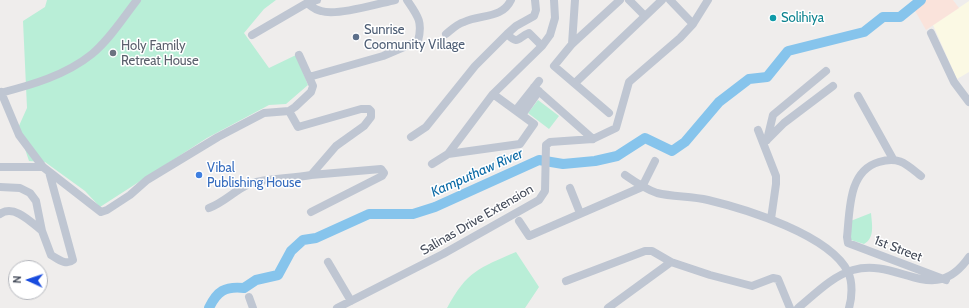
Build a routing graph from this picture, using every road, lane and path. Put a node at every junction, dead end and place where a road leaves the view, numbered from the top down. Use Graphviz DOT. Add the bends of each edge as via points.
graph roads {
  1 [pos="137,0"];
  2 [pos="316,0"];
  3 [pos="395,0"];
  4 [pos="407,0"];
  5 [pos="511,0"];
  6 [pos="535,0"];
  7 [pos="554,0"];
  8 [pos="575,0"];
  9 [pos="620,0"];
  10 [pos="629,0"];
  11 [pos="662,0"];
  12 [pos="670,0"];
  13 [pos="708,0"];
  14 [pos="307,3"];
  15 [pos="645,16"];
  16 [pos="693,24"];
  17 [pos="931,33"];
  18 [pos="446,34"];
  19 [pos="507,34"];
  20 [pos="252,35"];
  21 [pos="572,44"];
  22 [pos="542,46"];
  23 [pos="299,54"];
  24 [pos="826,71"];
  25 [pos="308,77"];
  26 [pos="575,83"];
  27 [pos="833,86"];
  28 [pos="1,92"];
  29 [pos="493,94"];
  30 [pos="858,96"];
  31 [pos="969,102"];
  32 [pos="289,111"];
  33 [pos="519,113"];
  34 [pos="609,113"];
  35 [pos="758,130"];
  36 [pos="411,137"];
  37 [pos="593,139"];
  38 [pos="765,142"];
  39 [pos="448,154"];
  40 [pos="893,160"];
  41 [pos="654,161"];
  42 [pos="432,164"];
  43 [pos="0,167"];
  44 [pos="46,170"];
  45 [pos="311,175"];
  46 [pos="625,175"];
  47 [pos="921,176"];
  48 [pos="0,187"];
  49 [pos="642,187"];
  50 [pos="570,188"];
  51 [pos="210,208"];
  52 [pos="311,212"];
  53 [pos="580,213"];
  54 [pos="0,214"];
  55 [pos="771,219"];
  56 [pos="519,222"];
  57 [pos="42,231"];
  58 [pos="969,257"];
  59 [pos="328,262"];
  60 [pos="671,262"];
  61 [pos="848,272"];
  62 [pos="946,280"];
  63 [pos="566,281"];
  64 [pos="249,297"];
  65 [pos="351,302"];
  66 [pos="253,308"];
  67 [pos="337,308"];
  68 [pos="608,308"];
  69 [pos="790,308"];
  70 [pos="798,308"];
  71 [pos="849,308"];
  1 -- 28 [label="street" via="92,54 37,84"];
  2 -- 14 [label="street"];
  3 -- 14 [label="street" via="363,8 330,12 314,9"];
  4 -- 25 [label="street" via="421,25 418,41 383,56"];
  5 -- 18 [label="street" via="505,9 496,15 480,16 462,22"];
  6 -- 19 [label="street" via="534,16"];
  7 -- 22 [label="street" via="555,18 550,35"];
  8 -- 21 [label="street"];
  9 -- 21 [label="street"];
  10 -- 15 [label="street"];
  11 -- 15 [label="street"];
  12 -- 16 [label="street"];
  13 -- 16 [label="street, Salinas Drive Extension"];
  14 -- 20 [label="street"];
  15 -- 26 [label="street"];
  16 -- 37 [label="street, Salinas Drive Extension" via="629,82 616,128"];
  17 -- 31 [label="street" via="954,82"];
  19 -- 22 [label="street" via="519,40 529,33"];
  19 -- 36 [label="street" via="475,66 426,127"];
  21 -- 26 [label="street" via="554,66"];
  22 -- 29 [label="street"];
  23 -- 25 [label="street"];
  24 -- 38 [label="street" via="773,115"];
  25 -- 32 [label="street" via="313,86 311,92"];
  26 -- 34 [label="street"];
  27 -- 38 [label="street" via="784,123"];
  28 -- 44 [label="street" via="18,135"];
  29 -- 33 [label="street"];
  29 -- 39 [label="street"];
  30 -- 40 [label="street"];
  32 -- 44 [label="street" via="264,113 218,137 147,180 130,195 101,212"];
  32 -- 45 [label="street" via="298,127 361,109 371,111 371,117 364,126 336,146"];
  33 -- 37 [label="street" via="538,87"];
  33 -- 39 [label="street" via="534,124 520,144"];
  35 -- 38 [label="street"];
  37 -- 65 [label="street, Salinas Drive Extension" via="550,142 546,145 545,151 545,191 539,200"];
  38 -- 55 [label="street" via="776,176"];
  39 -- 42 [label="street"];
  40 -- 47 [label="street" via="902,160"];
  40 -- 62 [label="street, 1st Street" via="873,164 863,170 853,191 846,236 848,243"];
  41 -- 49 [label="street"];
  43 -- 44 [label="street"];
  44 -- 57 [label="street" via="73,260 65,263 51,255"];
  45 -- 51 [label="street" via="251,183"];
  45 -- 52 [label="street" via="381,169 384,173"];
  46 -- 49 [label="street"];
  48 -- 57 [label="street" via="20,188 30,193 36,201"];
  49 -- 53 [label="street"];
  49 -- 55 [label="street" via="657,193 720,203"];
  50 -- 53 [label="street"];
  53 -- 56 [label="street" via="529,236"];
  54 -- 57 [label="street" via="15,212"];
  55 -- 61 [label="street" via="812,238 834,255"];
  58 -- 62 [label="street" via="964,266"];
  59 -- 65 [label="street"];
  60 -- 63 [label="street" via="660,254 645,251"];
  60 -- 68 [label="street"];
  60 -- 69 [label="street" via="752,286 778,279"];
  61 -- 62 [label="street" via="861,269 878,270 926,284 938,284"];
  61 -- 70 [label="street" via="834,279"];
  61 -- 71 [label="street" via="851,294"];
  64 -- 66 [label="street"];
  65 -- 67 [label="street, Salinas Drive Extension"];
}
